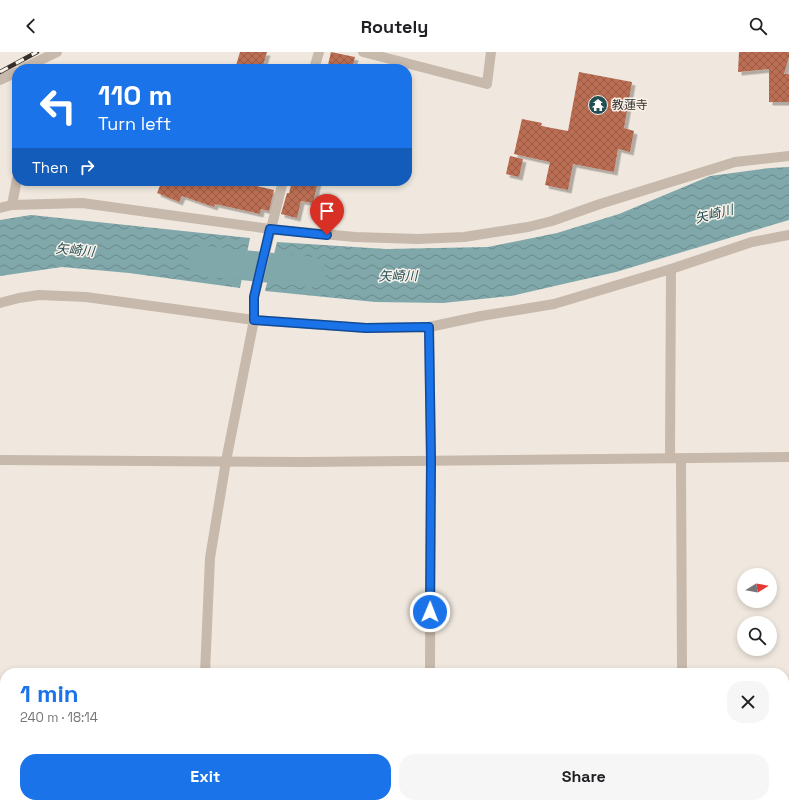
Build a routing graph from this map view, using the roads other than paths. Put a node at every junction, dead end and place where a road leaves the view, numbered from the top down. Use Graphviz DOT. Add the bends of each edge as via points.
graph roads {
  1 [pos="57,52"];
  2 [pos="319,52"];
  3 [pos="363,52"];
  4 [pos="491,52"];
  5 [pos="39,64"];
  6 [pos="315,64"];
  7 [pos="410,64"];
  8 [pos="412,65"];
  9 [pos="12,74"];
  10 [pos="0,80"];
  11 [pos="789,156"];
  12 [pos="16,186"];
  13 [pos="282,186"];
  14 [pos="12,205"];
  15 [pos="0,208"];
  16 [pos="270,229"];
  17 [pos="789,235"];
  18 [pos="671,269"];
  19 [pos="0,302"];
  20 [pos="254,320"];
  21 [pos="429,327"];
  22 [pos="670,457"];
  23 [pos="789,457"];
  24 [pos="682,458"];
  25 [pos="0,460"];
  26 [pos="431,460"];
  27 [pos="226,461"];
  28 [pos="205,668"];
  29 [pos="430,668"];
  30 [pos="682,668"];
  1 -- 5 [label="street"];
  2 -- 6 [label="street"];
  3 -- 7 [label="street"];
  4 -- 8 [label="street" via="487,84"];
  9 -- 10 [label="street"];
  11 -- 16 [label="street" via="735,162 528,227 464,236 418,239 355,237"];
  12 -- 14 [label="street"];
  13 -- 16 [label="street"];
  14 -- 15 [label="street"];
  14 -- 16 [label="street" via="82,203"];
  16 -- 20 [label="street" via="254,297"];
  17 -- 18 [label="street" via="752,242"];
  18 -- 21 [label="street" via="554,304"];
  18 -- 22 [label="street"];
  19 -- 20 [label="street" via="39,295 86,297"];
  20 -- 21 [label="street" via="366,328"];
  20 -- 27 [label="street"];
  21 -- 26 [label="street"];
  22 -- 24 [label="street"];
  22 -- 26 [label="street"];
  23 -- 24 [label="street"];
  24 -- 30 [label="street"];
  25 -- 27 [label="street"];
  26 -- 27 [label="street"];
  26 -- 29 [label="street"];
  27 -- 28 [label="street" via="210,558"];
}
